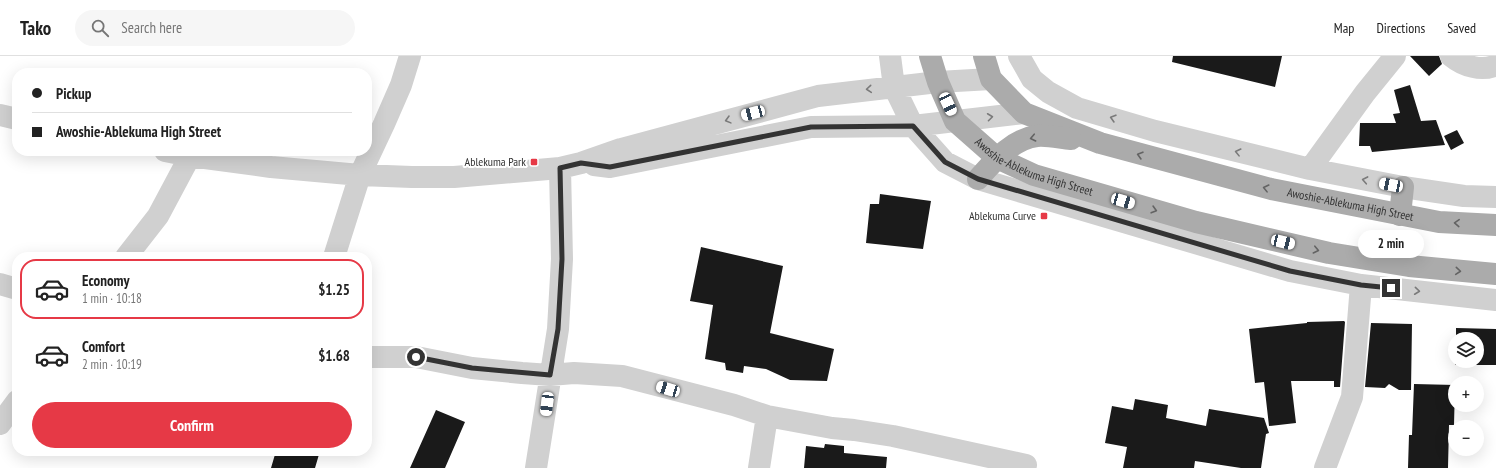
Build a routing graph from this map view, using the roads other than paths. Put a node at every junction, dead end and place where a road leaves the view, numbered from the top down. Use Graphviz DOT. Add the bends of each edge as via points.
graph roads {
  1 [pos="410,56"];
  2 [pos="890,56"];
  3 [pos="930,56"];
  4 [pos="984,56"];
  5 [pos="1019,56"];
  6 [pos="1395,56"];
  7 [pos="1451,56"];
  8 [pos="1496,65"];
  9 [pos="991,79"];
  10 [pos="938,82"];
  11 [pos="894,87"];
  12 [pos="1024,113"];
  13 [pos="0,115"];
  14 [pos="12,118"];
  15 [pos="955,121"];
  16 [pos="913,126"];
  17 [pos="1100,143"];
  18 [pos="372,150"];
  19 [pos="190,156"];
  20 [pos="369,156"];
  21 [pos="997,158"];
  22 [pos="571,165"];
  23 [pos="1310,169"];
  24 [pos="360,175"];
  25 [pos="978,179"];
  26 [pos="1403,187"];
  27 [pos="1496,197"];
  28 [pos="1400,215"];
  29 [pos="1496,225"];
  30 [pos="130,252"];
  31 [pos="336,252"];
  32 [pos="1496,274"];
  33 [pos="0,284"];
  34 [pos="1361,285"];
  35 [pos="12,288"];
  36 [pos="1496,300"];
  37 [pos="372,357"];
  38 [pos="550,375"];
  39 [pos="12,408"];
  40 [pos="767,416"];
  41 [pos="0,424"];
  42 [pos="1026,465"];
  43 [pos="536,468"];
  44 [pos="759,468"];
  45 [pos="1325,468"];
  1 -- 18 [label="street" via="401,85"];
  2 -- 11 [label="street, Awoshie-Ablekuma High Street"];
  3 -- 10 [label="main road"];
  4 -- 9 [label="main road"];
  23 -- 5 [label="street, one-way" via="1155,131 1077,108 1048,92 1032,79"];
  6 -- 23 [label="street"];
  7 -- 8 [label="street" via="1472,67 1488,68"];
  9 -- 10 [label="street"];
  9 -- 12 [label="main road, Awoshie-Ablekuma High Street"];
  10 -- 11 [label="street"];
  10 -- 15 [label="main road"];
  11 -- 16 [label="street, Awoshie-Ablekuma High Street"];
  11 -- 22 [label="street, one-way" via="818,96"];
  15 -- 12 [label="street, one-way"];
  12 -- 17 [label="main road, Awoshie-Ablekuma High Street"];
  13 -- 14 [label="street"];
  15 -- 16 [label="street"];
  15 -- 21 [label="main road, Awoshie-Ablekuma High Street"];
  16 -- 22 [label="street" via="811,127 610,167"];
  16 -- 25 [label="street, Awoshie-Ablekuma High Street" via="945,162"];
  17 -- 21 [label="main road, one-way" via="1036,136 1022,140"];
  28 -- 17 [label="main road, Awoshie-Ablekuma High Street, one-way" via="1271,189"];
  19 -- 24 [label="street"];
  19 -- 30 [label="street" via="158,216"];
  20 -- 24 [label="street"];
  21 -- 25 [label="main road"];
  21 -- 32 [label="main road, Awoshie-Ablekuma High Street, one-way" via="1034,175 1196,222 1329,253 1409,266"];
  22 -- 24 [label="street" via="454,177"];
  22 -- 38 [label="street" via="558,329"];
  26 -- 23 [label="street, one-way"];
  24 -- 31 [label="street"];
  25 -- 34 [label="street, Awoshie-Ablekuma High Street" via="1290,271"];
  26 -- 27 [label="street" via="1464,196"];
  26 -- 28 [label="main road"];
  29 -- 28 [label="main road, Awoshie-Ablekuma High Street, one-way" via="1439,222"];
  33 -- 35 [label="street"];
  34 -- 36 [label="street, Awoshie-Ablekuma High Street, one-way"];
  34 -- 45 [label="street" via="1352,397"];
  37 -- 38 [label="street" via="416,357 472,368"];
  38 -- 40 [label="street" via="574,373 622,376"];
  38 -- 43 [label="street"];
  39 -- 41 [label="street"];
  40 -- 42 [label="street" via="893,436"];
  40 -- 44 [label="street"];
}
